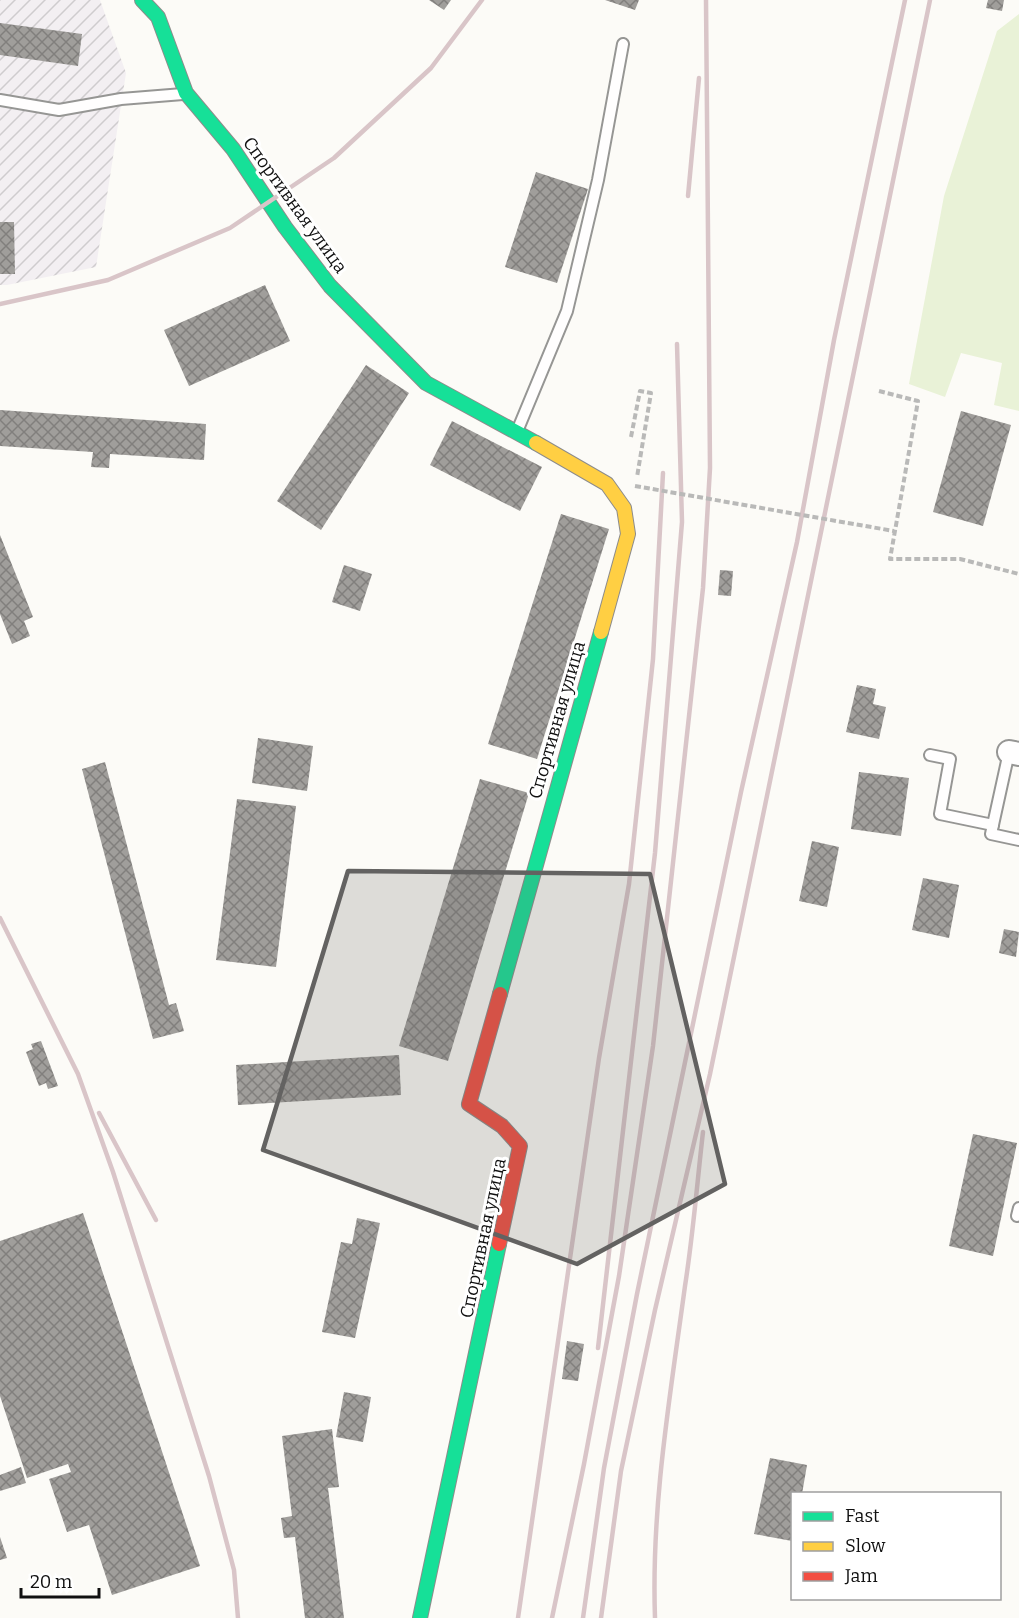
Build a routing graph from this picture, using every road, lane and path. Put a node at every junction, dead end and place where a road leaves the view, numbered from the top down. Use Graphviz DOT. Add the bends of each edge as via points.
graph roads {
  1 [pos="142,0"];
  2 [pos="623,44"];
  3 [pos="186,93"];
  4 [pos="0,100"];
  5 [pos="879,391"];
  6 [pos="517,432"];
  7 [pos="631,437"];
  8 [pos="894,531"];
  9 [pos="1019,574"];
  10 [pos="1014,753"];
  11 [pos="930,755"];
  12 [pos="993,825"];
  13 [pos="1019,840"];
  14 [pos="420,1618"];
  1 -- 3 [label="street, Спортивная улица" via="158,18"];
  2 -- 6 [label="lane" via="598,180 567,311"];
  3 -- 4 [label="lane" via="59,110"];
  3 -- 6 [label="street, Спортивная улица" via="233,149 330,286 382,342 426,383"];
  5 -- 8 [label="path" via="918,401"];
  6 -- 14 [label="street, Спортивная улица" via="607,484 624,508 628,534 469,1104 502,1125 520,1146"];
  7 -- 8 [label="path, bridge" via="640,391 651,393 635,486"];
  8 -- 9 [label="path" via="890,559 960,559"];
  10 -- 12 [label="lane"];
  11 -- 12 [label="lane" via="950,759 940,814"];
  12 -- 13 [label="lane" via="991,834"];
}
